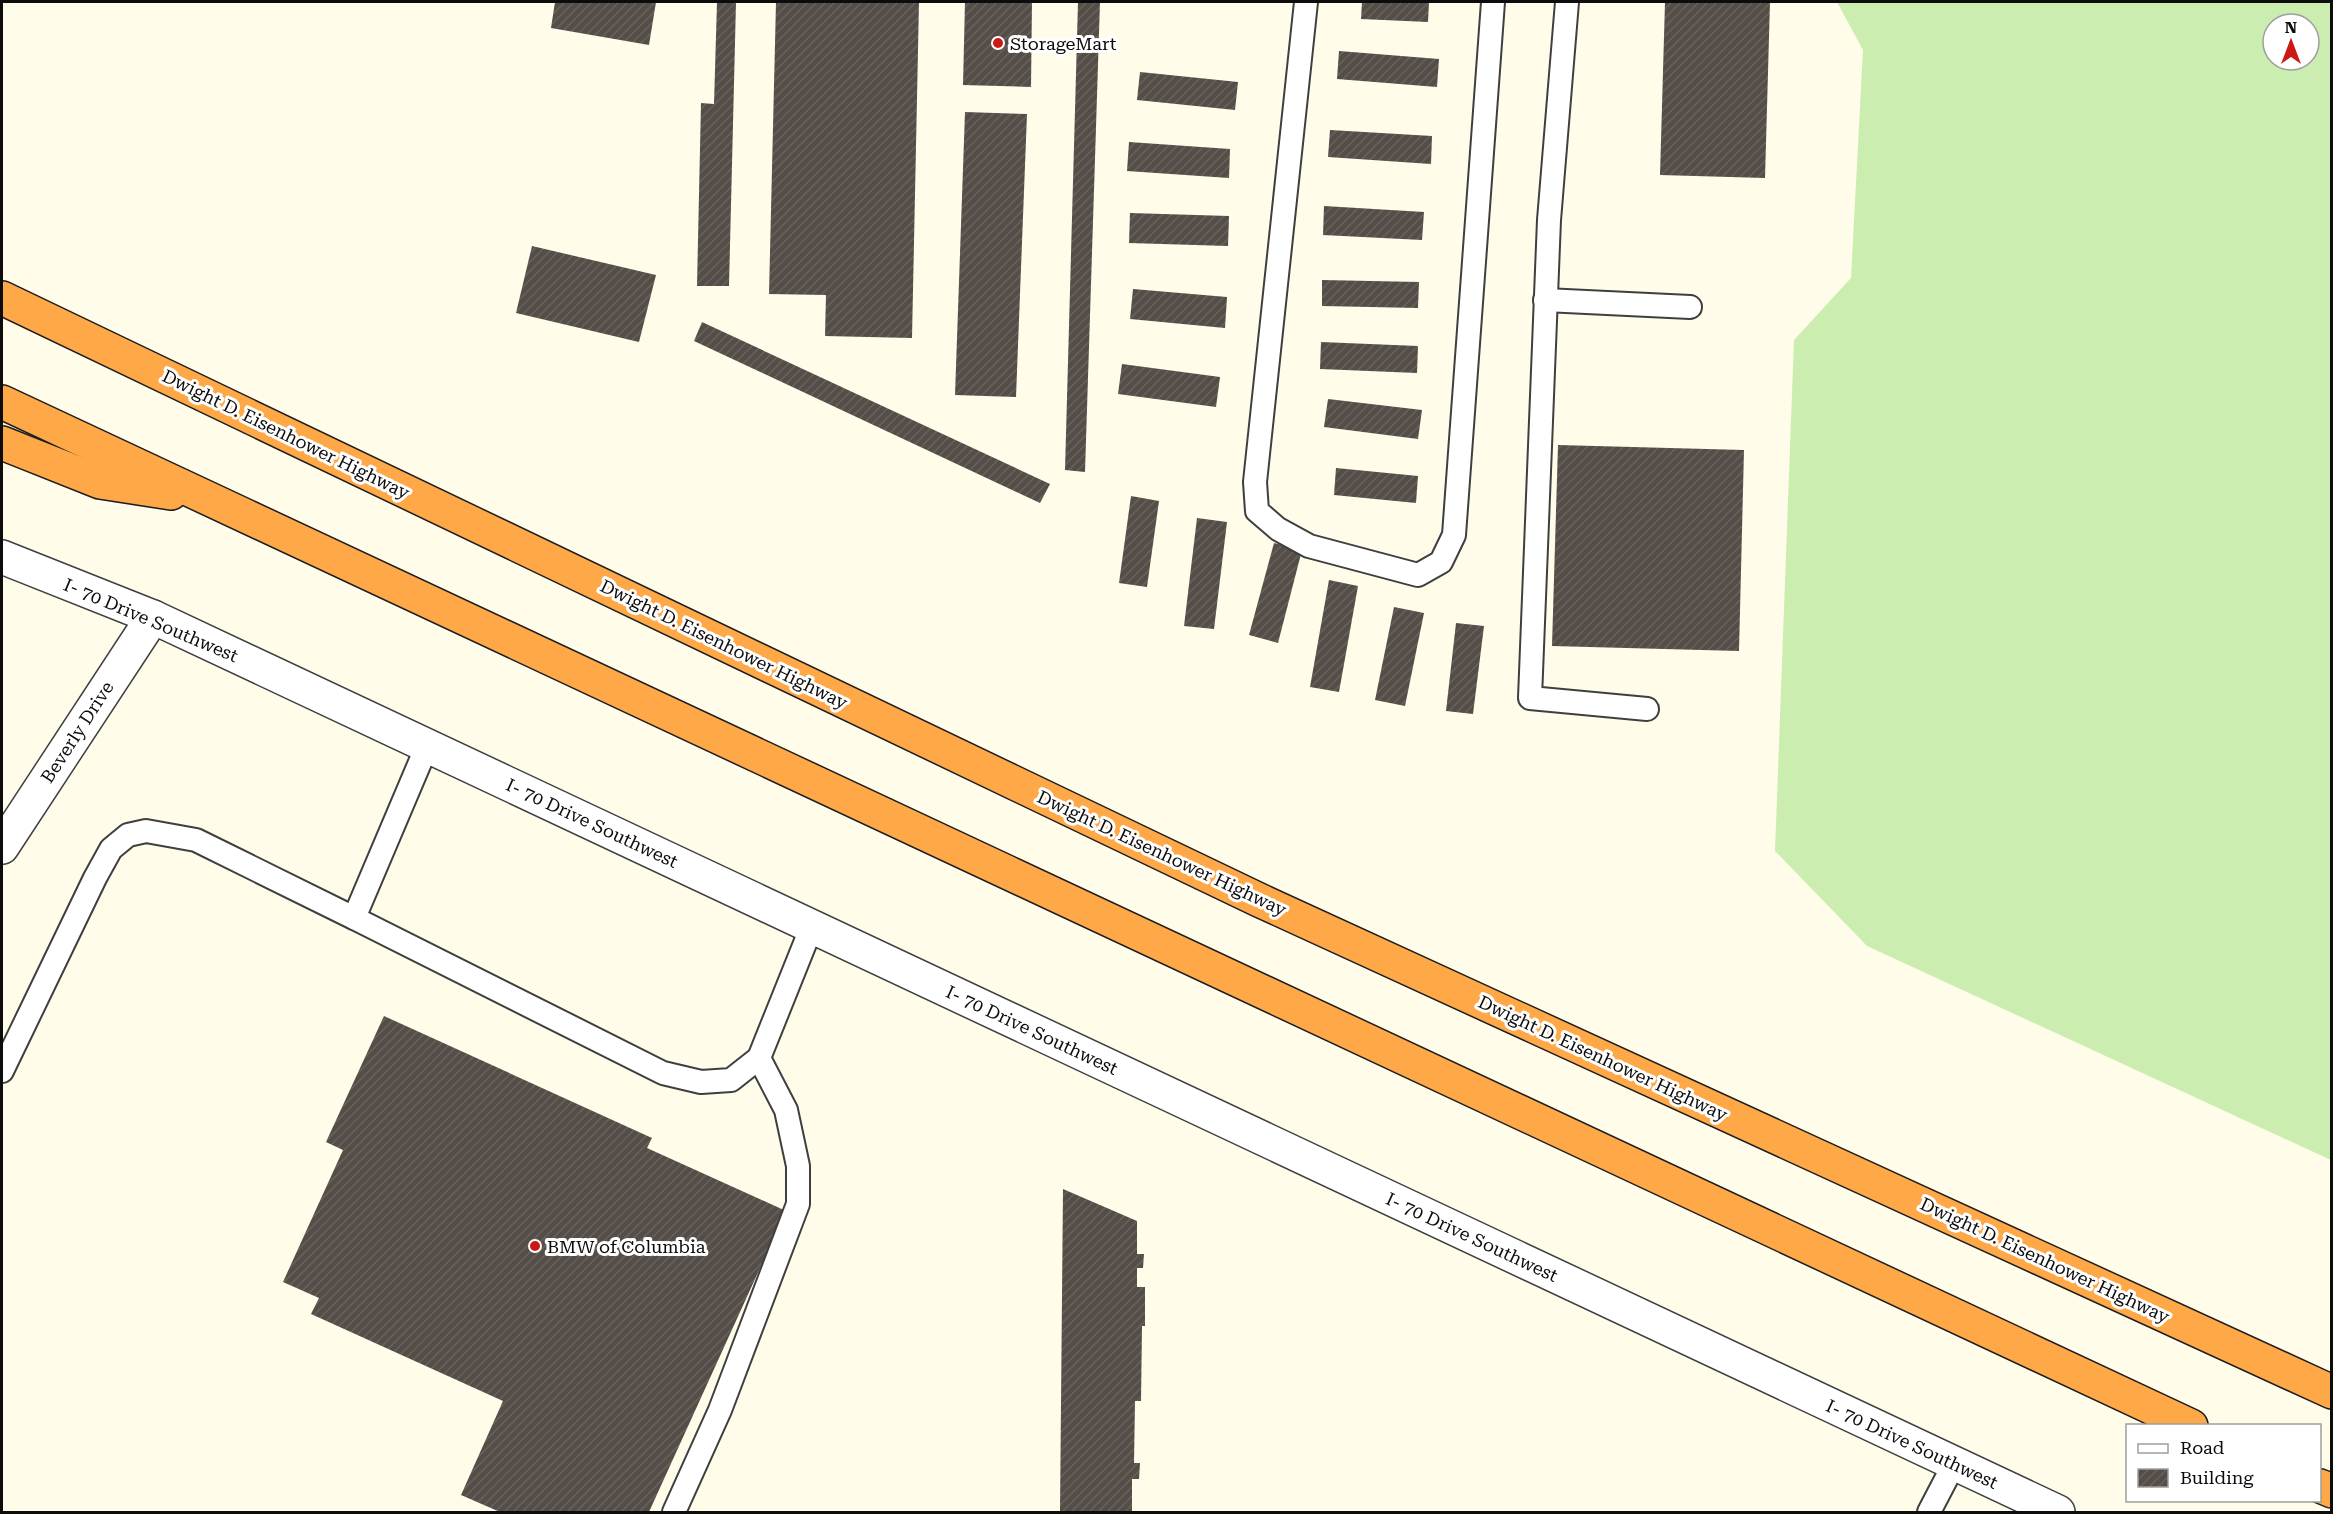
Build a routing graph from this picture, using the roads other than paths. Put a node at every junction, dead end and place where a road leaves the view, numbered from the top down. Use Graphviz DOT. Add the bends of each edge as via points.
graph roads {
  1 [pos="1306,2"];
  2 [pos="1493,2"];
  3 [pos="1567,2"];
  4 [pos="2,298"];
  5 [pos="1545,300"];
  6 [pos="1690,307"];
  7 [pos="2,402"];
  8 [pos="2,443"];
  9 [pos="208,498"];
  10 [pos="2,557"];
  11 [pos="153,617"];
  12 [pos="1647,709"];
  13 [pos="427,746"];
  14 [pos="2,847"];
  15 [pos="354,918"];
  16 [pos="812,926"];
  17 [pos="759,1058"];
  18 [pos="2,1071"];
  19 [pos="2331,1392"];
  20 [pos="2189,1424"];
  21 [pos="1954,1464"];
  22 [pos="674,1512"];
  23 [pos="1929,1512"];
  24 [pos="2058,1512"];
  1 -- 2 [label="lane" via="1254,482 1257,511 1278,530 1309,546 1418,574 1441,562 1454,535"];
  3 -- 5 [label="lane"];
  4 -- 19 [label="highway, Dwight D. Eisenhower Highway" via="1258,900"];
  5 -- 6 [label="lane"];
  5 -- 12 [label="lane" via="1530,698"];
  7 -- 9 [label="highway"];
  8 -- 9 [label="highway" via="100,482"];
  9 -- 20 [label="highway"];
  10 -- 11 [label="street, I- 70 Drive Southwest"];
  11 -- 13 [label="street, I- 70 Drive Southwest"];
  11 -- 14 [label="street, Beverly Drive"];
  13 -- 15 [label="lane"];
  13 -- 16 [label="street, I- 70 Drive Southwest"];
  15 -- 17 [label="lane" via="663,1073 701,1082 731,1080"];
  15 -- 18 [label="lane" via="196,840 146,831 128,835 111,849 95,878"];
  16 -- 17 [label="lane"];
  16 -- 21 [label="street, I- 70 Drive Southwest"];
  17 -- 22 [label="lane" via="786,1110 798,1166 798,1203 720,1410"];
  21 -- 23 [label="lane"];
  21 -- 24 [label="street, I- 70 Drive Southwest"];
}
